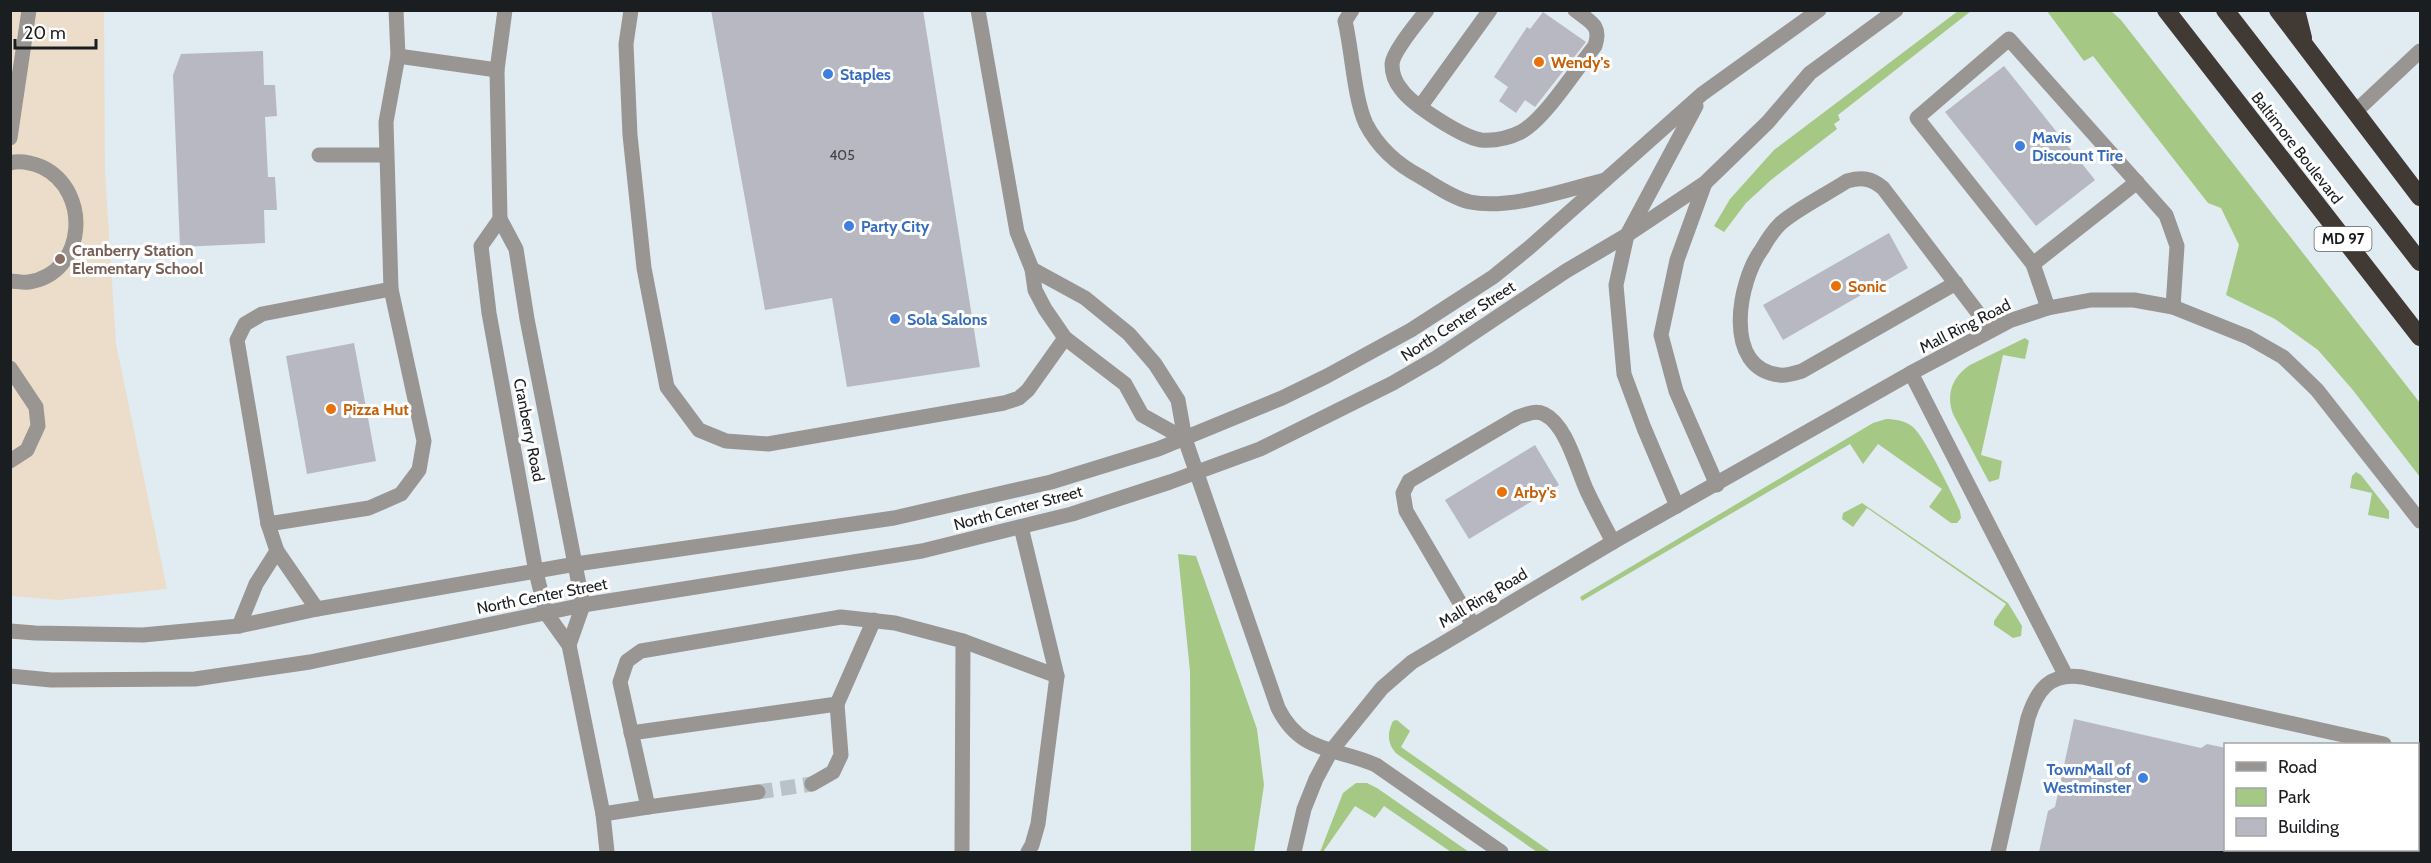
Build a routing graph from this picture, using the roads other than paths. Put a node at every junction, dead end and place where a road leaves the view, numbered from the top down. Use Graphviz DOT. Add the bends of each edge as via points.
graph roads {
  1 [pos="29,10"];
  2 [pos="396,10"];
  3 [pos="505,10"];
  4 [pos="631,10"];
  5 [pos="978,10"];
  6 [pos="1427,10"];
  7 [pos="1490,10"];
  8 [pos="1575,10"];
  9 [pos="1819,10"];
  10 [pos="1896,10"];
  11 [pos="2166,10"];
  12 [pos="2225,10"];
  13 [pos="2278,10"];
  14 [pos="2296,10"];
  15 [pos="1348,16"];
  16 [pos="2304,43"];
  17 [pos="2421,51"];
  18 [pos="398,56"];
  19 [pos="496,70"];
  20 [pos="1702,94"];
  21 [pos="1420,107"];
  22 [pos="2355,112"];
  23 [pos="10,138"];
  24 [pos="319,154"];
  25 [pos="386,155"];
  26 [pos="10,163"];
  27 [pos="1608,179"];
  28 [pos="2137,182"];
  29 [pos="1705,183"];
  30 [pos="2421,197"];
  31 [pos="500,219"];
  32 [pos="1627,236"];
  33 [pos="2421,262"];
  34 [pos="2033,264"];
  35 [pos="1032,269"];
  36 [pos="10,281"];
  37 [pos="1956,283"];
  38 [pos="391,289"];
  39 [pos="2173,307"];
  40 [pos="2048,308"];
  41 [pos="1991,330"];
  42 [pos="1065,338"];
  43 [pos="2421,338"];
  44 [pos="11,369"];
  45 [pos="1911,373"];
  46 [pos="1185,439"];
  47 [pos="10,461"];
  48 [pos="1197,472"];
  49 [pos="1717,485"];
  50 [pos="1677,506"];
  51 [pos="2421,521"];
  52 [pos="268,524"];
  53 [pos="1021,527"];
  54 [pos="1613,542"];
  55 [pos="277,551"];
  56 [pos="576,564"];
  57 [pos="536,572"];
  58 [pos="583,605"];
  59 [pos="317,609"];
  60 [pos="546,613"];
  61 [pos="874,620"];
  62 [pos="1473,624"];
  63 [pos="238,626"];
  64 [pos="10,631"];
  65 [pos="963,641"];
  66 [pos="569,645"];
  67 [pos="10,676"];
  68 [pos="1057,676"];
  69 [pos="2066,676"];
  70 [pos="837,704"];
  71 [pos="631,733"];
  72 [pos="2379,743"];
  73 [pos="1331,751"];
  74 [pos="812,784"];
  75 [pos="758,792"];
  76 [pos="648,807"];
  77 [pos="603,814"];
  78 [pos="607,852"];
  79 [pos="962,852"];
  80 [pos="1028,852"];
  81 [pos="1293,852"];
  82 [pos="1501,852"];
  83 [pos="1998,852"];
  1 -- 23 [label="street"];
  2 -- 18 [label="street"];
  3 -- 19 [label="street, Cranberry Road"];
  4 -- 42 [label="street" via="626,44 630,135 644,268 668,387 699,430 726,441 768,444 1004,403 1028,390"];
  5 -- 35 [label="street" via="1014,218"];
  6 -- 21 [label="street" via="1392,62 1402,91"];
  7 -- 21 [label="street"];
  8 -- 21 [label="street" via="1596,26 1594,46 1536,120 1521,132 1500,140 1479,140"];
  9 -- 20 [label="street, North Center Street"];
  10 -- 29 [label="street, North Center Street" via="1810,72 1768,122"];
  11 -- 43 [label="highway, Baltimore Boulevard / MD 97"];
  12 -- 33 [label="highway"];
  13 -- 16 [label="highway"];
  14 -- 16 [label="highway"];
  15 -- 27 [label="street" via="1355,82 1366,123 1391,157 1407,170 1470,202 1508,203"];
  16 -- 22 [label="highway"];
  17 -- 22 [label="street"];
  18 -- 19 [label="street"];
  18 -- 25 [label="street" via="386,122"];
  19 -- 31 [label="street, Cranberry Road"];
  20 -- 27 [label="street, North Center Street"];
  20 -- 32 [label="street"];
  22 -- 30 [label="highway"];
  24 -- 25 [label="street"];
  25 -- 38 [label="street"];
  26 -- 36 [label="street" via="34,164 62,182 71,196 76,233 68,255 53,272 29,282"];
  27 -- 46 [label="street, North Center Street" via="1493,277 1411,330 1327,376"];
  28 -- 34 [label="street"];
  28 -- 34 [label="street" via="2009,39 1917,118"];
  28 -- 39 [label="street" via="2166,215 2177,246"];
  29 -- 32 [label="street, North Center Street"];
  29 -- 49 [label="street" via="1677,260 1661,335 1676,392"];
  31 -- 56 [label="street, Cranberry Road" via="516,249"];
  31 -- 57 [label="street, Cranberry Road" via="481,246 489,313"];
  32 -- 48 [label="street, North Center Street" via="1393,383 1260,449"];
  32 -- 50 [label="street" via="1616,285 1624,374"];
  34 -- 40 [label="street"];
  35 -- 42 [label="street" via="1035,290"];
  35 -- 46 [label="street" via="1085,298 1129,334 1178,400"];
  37 -- 37 [label="street" via="1876,182 1867,178 1847,181 1781,223 1760,251 1746,282 1740,331 1753,360 1766,372 1782,376 1802,371"];
  37 -- 41 [label="street"];
  38 -- 52 [label="street" via="424,441 419,470 401,494 369,508"];
  38 -- 52 [label="street" via="262,314 245,324 237,340"];
  39 -- 40 [label="street, Mall Ring Road" via="2112,299"];
  39 -- 51 [label="street, Mall Ring Road" via="2211,320 2283,357 2317,390"];
  40 -- 41 [label="street, Mall Ring Road"];
  41 -- 45 [label="street, Mall Ring Road"];
  42 -- 46 [label="street" via="1125,384 1142,415"];
  44 -- 47 [label="street" via="36,407 38,426 27,450"];
  45 -- 49 [label="street, Mall Ring Road"];
  45 -- 69 [label="street"];
  46 -- 48 [label="street"];
  46 -- 56 [label="street, North Center Street" via="1051,482 894,518"];
  48 -- 53 [label="street, North Center Street"];
  48 -- 73 [label="street" via="1286,725 1299,737"];
  49 -- 50 [label="street, Mall Ring Road"];
  50 -- 54 [label="street, Mall Ring Road"];
  52 -- 55 [label="street"];
  53 -- 58 [label="street, North Center Street" via="922,551"];
  53 -- 68 [label="street"];
  54 -- 62 [label="street, Mall Ring Road"];
  54 -- 62 [label="street" via="1556,423 1537,411 1518,417 1409,482 1402,493 1406,511"];
  55 -- 59 [label="street"];
  55 -- 63 [label="street" via="256,584"];
  56 -- 57 [label="street, North Center Street"];
  56 -- 58 [label="street, Cranberry Road"];
  57 -- 59 [label="street, North Center Street"];
  57 -- 60 [label="street, Cranberry Road"];
  58 -- 60 [label="street, North Center Street"];
  58 -- 66 [label="street, Cranberry Road"];
  59 -- 63 [label="street, North Center Street"];
  60 -- 66 [label="street, Cranberry Road"];
  60 -- 67 [label="street, North Center Street" via="310,662 195,679 51,680"];
  61 -- 65 [label="street"];
  61 -- 70 [label="street"];
  61 -- 71 [label="street" via="841,617 641,651 627,661 620,682"];
  62 -- 73 [label="street, Mall Ring Road" via="1396,674"];
  63 -- 64 [label="street, North Center Street" via="143,635"];
  65 -- 68 [label="street"];
  65 -- 79 [label="street"];
  66 -- 77 [label="street, Cranberry Road"];
  68 -- 80 [label="street" via="1038,824"];
  69 -- 72 [label="street"];
  69 -- 83 [label="street" via="2044,685 2034,700"];
  70 -- 71 [label="street"];
  70 -- 74 [label="street" via="841,755 833,772"];
  71 -- 76 [label="street"];
  73 -- 81 [label="street, Mall Ring Road" via="1304,809"];
  73 -- 82 [label="street" via="1376,765"];
  75 -- 76 [label="street"];
  76 -- 77 [label="street"];
  77 -- 78 [label="street, Cranberry Road"];
}
